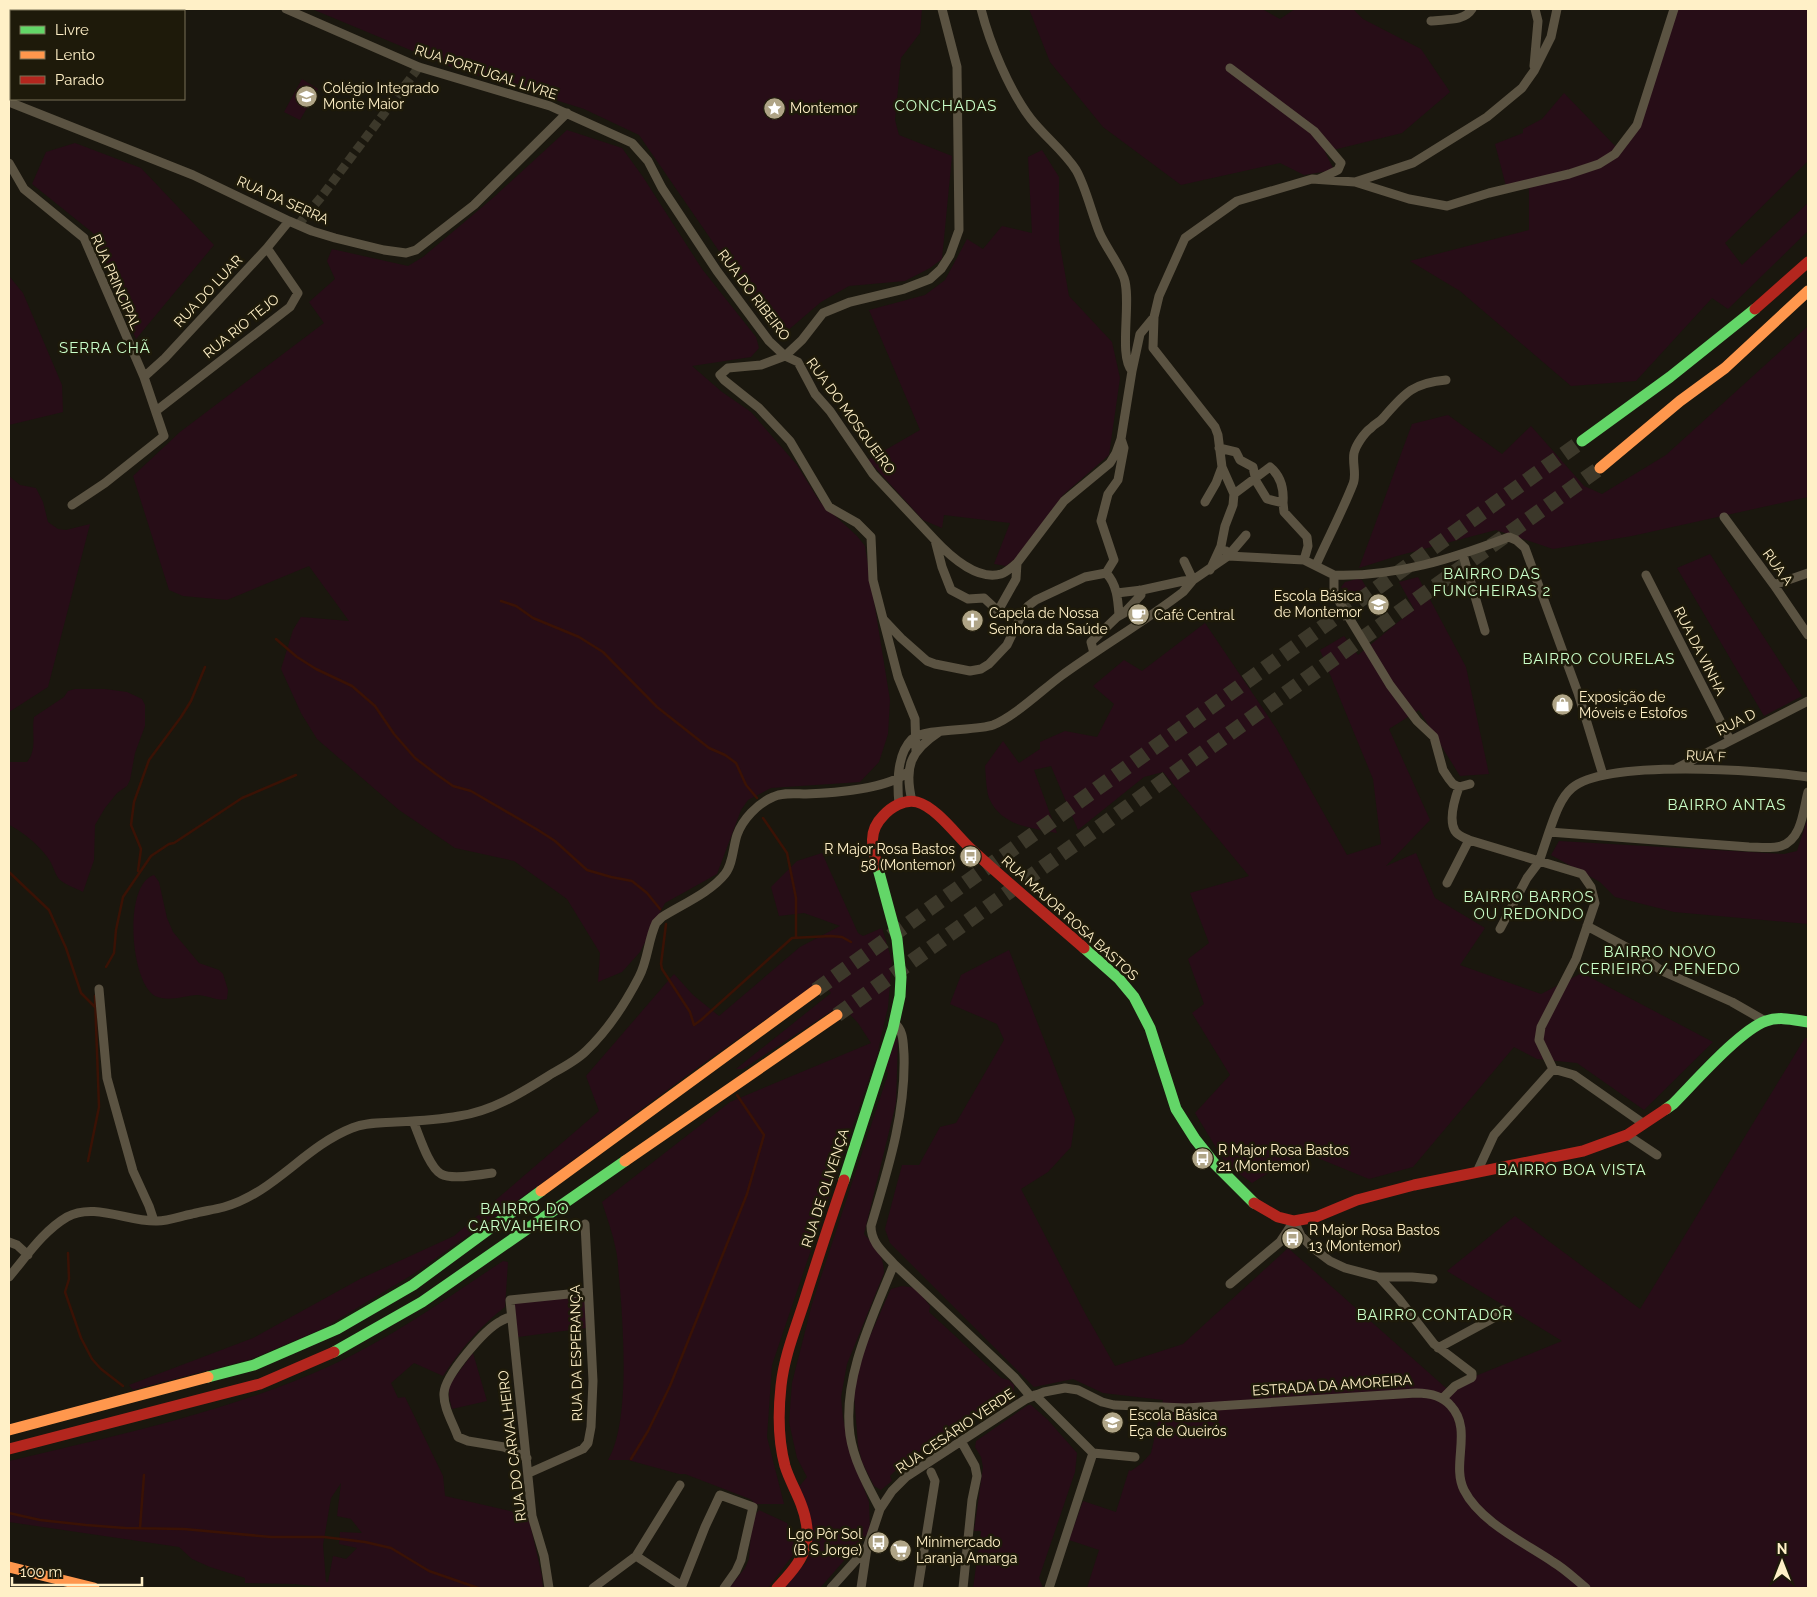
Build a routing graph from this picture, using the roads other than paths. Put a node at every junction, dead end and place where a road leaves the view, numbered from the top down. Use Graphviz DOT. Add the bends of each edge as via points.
graph roads {
  1 [pos="286,9"];
  2 [pos="942,9"];
  3 [pos="981,9"];
  4 [pos="1472,9"];
  5 [pos="1535,9"];
  6 [pos="1557,9"];
  7 [pos="1674,9"];
  8 [pos="1431,21"];
  9 [pos="1230,68"];
  10 [pos="1534,71"];
  11 [pos="14,102"];
  12 [pos="567,113"];
  13 [pos="9,163"];
  14 [pos="1319,179"];
  15 [pos="1354,182"];
  16 [pos="294,223"];
  17 [pos="267,248"];
  18 [pos="1808,262"];
  19 [pos="1808,291"];
  20 [pos="1808,304"];
  21 [pos="1154,317"];
  22 [pos="785,356"];
  23 [pos="1132,371"];
  24 [pos="144,377"];
  25 [pos="1446,380"];
  26 [pos="156,410"];
  27 [pos="1669,411"];
  28 [pos="1121,439"];
  29 [pos="1582,441"];
  30 [pos="1219,448"];
  31 [pos="1222,467"];
  32 [pos="1600,468"];
  33 [pos="1256,476"];
  34 [pos="1234,494"];
  35 [pos="1205,502"];
  36 [pos="1283,503"];
  37 [pos="72,505"];
  38 [pos="1724,517"];
  39 [pos="1246,535"];
  40 [pos="1222,538"];
  41 [pos="934,540"];
  42 [pos="1462,555"];
  43 [pos="1228,556"];
  44 [pos="1304,560"];
  45 [pos="1184,561"];
  46 [pos="1017,564"];
  47 [pos="1316,565"];
  48 [pos="1210,570"];
  49 [pos="1106,573"];
  50 [pos="1808,573"];
  51 [pos="1334,575"];
  52 [pos="1646,575"];
  53 [pos="1193,580"];
  54 [pos="1774,585"];
  55 [pos="1140,590"];
  56 [pos="1117,593"];
  57 [pos="1119,615"];
  58 [pos="882,618"];
  59 [pos="1485,631"];
  60 [pos="1808,635"];
  61 [pos="1094,653"];
  62 [pos="1808,700"];
  63 [pos="939,732"];
  64 [pos="916,736"];
  65 [pos="1730,740"];
  66 [pos="916,751"];
  67 [pos="1677,768"];
  68 [pos="909,771"];
  69 [pos="1603,775"];
  70 [pos="1808,777"];
  71 [pos="898,778"];
  72 [pos="1470,784"];
  73 [pos="1459,787"];
  74 [pos="1808,792"];
  75 [pos="905,802"];
  76 [pos="1550,832"];
  77 [pos="1469,840"];
  78 [pos="1539,862"];
  79 [pos="1447,883"];
  80 [pos="1587,926"];
  81 [pos="1500,928"];
  82 [pos="99,988"];
  83 [pos="816,990"];
  84 [pos="837,1015"];
  85 [pos="1765,1021"];
  86 [pos="1808,1022"];
  87 [pos="894,1023"];
  88 [pos="1553,1069"];
  89 [pos="413,1121"];
  90 [pos="1644,1124"];
  91 [pos="1627,1135"];
  92 [pos="1657,1155"];
  93 [pos="1477,1172"];
  94 [pos="492,1173"];
  95 [pos="1294,1220"];
  96 [pos="154,1221"];
  97 [pos="585,1224"];
  98 [pos="9,1242"];
  99 [pos="28,1255"];
  100 [pos="894,1264"];
  101 [pos="9,1277"];
  102 [pos="1379,1277"];
  103 [pos="1433,1279"];
  104 [pos="1230,1284"];
  105 [pos="588,1292"];
  106 [pos="1503,1310"];
  107 [pos="511,1316"];
  108 [pos="1438,1348"];
  109 [pos="1033,1396"];
  110 [pos="1443,1398"];
  111 [pos="9,1430"];
  112 [pos="961,1441"];
  113 [pos="9,1449"];
  114 [pos="1093,1453"];
  115 [pos="1135,1457"];
  116 [pos="527,1458"];
  117 [pos="931,1472"];
  118 [pos="528,1473"];
  119 [pos="680,1485"];
  120 [pos="880,1509"];
  121 [pos="867,1548"];
  122 [pos="636,1556"];
  123 [pos="9,1567"];
  124 [pos="837,1586"];
  125 [pos="681,1587"];
  126 [pos="94,1588"];
  127 [pos="549,1588"];
  128 [pos="592,1588"];
  129 [pos="724,1588"];
  130 [pos="777,1588"];
  131 [pos="861,1588"];
  132 [pos="918,1588"];
  133 [pos="964,1588"];
  134 [pos="1049,1588"];
  135 [pos="1586,1588"];
  1 -- 12 [label="street, RUA PORTUGAL LIVRE" via="419,67"];
  2 -- 22 [label="street, RUA DO MOSQUEIRO" via="957,67 959,230 950,255 930,279 823,313"];
  3 -- 23 [label="street" via="1005,76 1031,119 1076,171 1101,236 1124,278 1127,299 1125,338 1128,366"];
  4 -- 8 [label="street" via="1458,19"];
  5 -- 10 [label="street" via="1538,21"];
  6 -- 10 [label="street" via="1551,36"];
  7 -- 15 [label="street" via="1637,124 1615,154 1599,164 1447,206 1409,199"];
  9 -- 14 [label="street" via="1314,131 1338,158 1341,163 1338,170"];
  10 -- 15 [label="street" via="1522,88 1479,122 1414,163"];
  11 -- 16 [label="street, RUA DA SERRA" via="193,175"];
  12 -- 16 [label="street, RUA DA SERRA" via="474,205 411,252 369,247"];
  12 -- 22 [label="street, RUA DO RIBEIRO" via="636,147 717,271 769,341"];
  13 -- 24 [label="street, RUA PRINCIPAL" via="24,189 84,238"];
  14 -- 15 [label="street"];
  14 -- 21 [label="street" via="1237,201 1185,238 1159,296"];
  16 -- 17 [label="street, RUA DO LUAR"];
  17 -- 24 [label="street, RUA DO LUAR"];
  17 -- 26 [label="street, RUA RIO TEJO" via="298,292 290,307"];
  18 -- 29 [label="main road" via="1709,347"];
  19 -- 27 [label="main road" via="1725,368"];
  20 -- 27 [label="main road" via="1738,368"];
  21 -- 23 [label="street" via="1140,334"];
  21 -- 30 [label="street" via="1153,348 1215,427"];
  22 -- 41 [label="street, RUA DO MOSQUEIRO" via="798,362 815,394 873,474"];
  22 -- 58 [label="street, RUA DO RIBEIRO" via="761,365 728,368 720,375 759,408 790,441 829,507 856,523 870,537 873,580"];
  23 -- 28 [label="street"];
  24 -- 26 [label="street, RUA PRINCIPAL"];
  25 -- 47 [label="street" via="1418,385 1406,393 1358,443 1354,453 1354,482"];
  26 -- 37 [label="street, RUA PRINCIPAL" via="164,436"];
  27 -- 32 [label="main road"];
  28 -- 46 [label="street" via="1110,463 1064,501"];
  28 -- 49 [label="street" via="1124,448 1118,480 1108,494 1101,521 1114,560"];
  30 -- 31 [label="street"];
  30 -- 33 [label="street" via="1236,452 1240,460 1253,467"];
  31 -- 34 [label="street"];
  31 -- 35 [label="street"];
  33 -- 34 [label="street"];
  33 -- 36 [label="street" via="1267,499"];
  33 -- 36 [label="street" via="1270,467 1273,469 1280,481"];
  34 -- 40 [label="street"];
  36 -- 44 [label="street" via="1284,512 1306,538 1308,546"];
  38 -- 54 [label="street, RUA A"];
  39 -- 43 [label="street"];
  40 -- 43 [label="street"];
  40 -- 48 [label="street"];
  41 -- 46 [label="street, RUA DO MOSQUEIRO" via="957,562 989,575 999,574"];
  41 -- 46 [label="street" via="951,590 968,599 984,598 998,611 1016,579"];
  42 -- 51 [label="street" via="1408,569 1355,576"];
  42 -- 59 [label="street"];
  42 -- 69 [label="street" via="1509,537 1524,548 1578,694"];
  43 -- 44 [label="street"];
  43 -- 48 [label="street"];
  44 -- 47 [label="street"];
  45 -- 53 [label="street"];
  47 -- 51 [label="street"];
  48 -- 53 [label="street"];
  49 -- 56 [label="street"];
  49 -- 58 [label="street" via="1085,577 1036,600 1028,606 1006,645 989,664 970,671 927,661"];
  50 -- 54 [label="street"];
  51 -- 73 [label="street" via="1334,593 1354,628 1395,692 1434,737 1443,770 1452,784"];
  52 -- 65 [label="street, RUA DA VINHA"];
  53 -- 55 [label="street"];
  53 -- 61 [label="street" via="1183,592"];
  54 -- 60 [label="street, RUA A"];
  55 -- 56 [label="street"];
  55 -- 57 [label="street" via="1140,595"];
  56 -- 57 [label="street"];
  57 -- 61 [label="street" via="1090,642"];
  58 -- 64 [label="street, RUA DO RIBEIRO" via="898,678 914,719"];
  61 -- 63 [label="street" via="1002,720 989,726"];
  62 -- 65 [label="street, RUA D"];
  63 -- 64 [label="street"];
  63 -- 66 [label="street"];
  64 -- 66 [label="street, RUA DO RIBEIRO"];
  64 -- 71 [label="street" via="905,750"];
  65 -- 67 [label="street, RUA D"];
  66 -- 68 [label="street"];
  67 -- 69 [label="street, RUA F"];
  67 -- 70 [label="street, RUA F"];
  68 -- 71 [label="street"];
  68 -- 75 [label="street"];
  69 -- 76 [label="street, RUA F" via="1572,788 1564,798"];
  71 -- 75 [label="street"];
  71 -- 89 [label="street" via="837,793 774,796 760,804 738,833 726,873 656,923 640,974 610,1025 584,1053 510,1100 463,1116"];
  72 -- 73 [label="street"];
  73 -- 77 [label="street" via="1452,820 1455,831"];
  74 -- 76 [label="street" via="1794,838 1780,847"];
  75 -- 87 [label="main road, RUA DE OLIVENÇA" via="878,821 872,837 899,947 900,996"];
  75 -- 95 [label="main road, RUA MAJOR ROSA BASTOS" via="919,802 929,808 968,847 1119,979 1143,1012 1176,1109 1196,1139 1249,1199 1278,1217"];
  76 -- 78 [label="street, RUA F"];
  77 -- 78 [label="street"];
  77 -- 79 [label="street"];
  78 -- 80 [label="street" via="1582,874 1587,880 1595,903"];
  78 -- 81 [label="street, RUA F"];
  80 -- 85 [label="street" via="1639,954 1662,971 1732,1002"];
  80 -- 88 [label="street" via="1576,959 1541,1027 1538,1040"];
  82 -- 96 [label="street" via="107,1078 133,1171"];
  83 -- 111 [label="main road" via="413,1285 337,1329 254,1365"];
  84 -- 113 [label="main road" via="422,1302 344,1347 260,1384"];
  85 -- 86 [label="main road, RUA MAJOR ROSA BASTOS" via="1785,1018"];
  85 -- 90 [label="main road, RUA MAJOR ROSA BASTOS" via="1740,1038 1673,1104"];
  87 -- 100 [label="street" via="899,1026 903,1038 900,1115 871,1235"];
  87 -- 130 [label="main road, RUA DE OLIVENÇA" via="784,1363 778,1392 780,1442 785,1466 808,1523 808,1535 803,1558"];
  88 -- 90 [label="street" via="1574,1075"];
  88 -- 93 [label="street" via="1494,1135"];
  89 -- 94 [label="street" via="429,1159 442,1174"];
  89 -- 96 [label="street" via="354,1127 301,1158 266,1188 250,1197 224,1207"];
  90 -- 91 [label="main road, RUA MAJOR ROSA BASTOS"];
  91 -- 92 [label="street"];
  91 -- 93 [label="main road, RUA MAJOR ROSA BASTOS" via="1583,1150"];
  93 -- 95 [label="main road, RUA MAJOR ROSA BASTOS" via="1414,1185 1357,1200 1316,1217"];
  95 -- 102 [label="street" via="1301,1236 1330,1261"];
  95 -- 104 [label="street" via="1280,1242"];
  96 -- 99 [label="street" via="96,1212 68,1216 52,1228"];
  97 -- 105 [label="street, RUA DA ESPERANÇA"];
  98 -- 99 [label="street"];
  99 -- 101 [label="street"];
  100 -- 109 [label="street"];
  100 -- 120 [label="street" via="855,1369 850,1396 852,1443 862,1475"];
  102 -- 103 [label="street"];
  102 -- 108 [label="street"];
  105 -- 107 [label="street, RUA DO CARVALHEIRO" via="510,1300"];
  105 -- 118 [label="street, RUA DA ESPERANÇA" via="593,1381 592,1427 588,1443 583,1449"];
  106 -- 108 [label="street"];
  107 -- 116 [label="street, RUA DO CARVALHEIRO"];
  107 -- 116 [label="street" via="499,1321 468,1351 450,1377 444,1391 444,1402 458,1436 468,1441 504,1447"];
  108 -- 110 [label="street" via="1472,1374"];
  109 -- 110 [label="street, ESTRADA DA AMOREIRA" via="1070,1388 1114,1405 1186,1408 1416,1393"];
  109 -- 112 [label="street, RUA CESÁRIO VERDE"];
  109 -- 114 [label="street"];
  110 -- 135 [label="street" via="1454,1409 1460,1423 1460,1476 1470,1499 1513,1538 1554,1562"];
  112 -- 120 [label="street, RUA CESÁRIO VERDE" via="906,1477"];
  112 -- 133 [label="street" via="977,1476"];
  114 -- 115 [label="street"];
  114 -- 134 [label="street"];
  116 -- 118 [label="street, RUA DO CARVALHEIRO"];
  117 -- 132 [label="street" via="935,1481"];
  118 -- 127 [label="street, RUA DO CARVALHEIRO" via="532,1516"];
  119 -- 122 [label="street"];
  120 -- 121 [label="street, RUA CESÁRIO VERDE"];
  121 -- 124 [label="street, RUA CESÁRIO VERDE"];
  121 -- 131 [label="street"];
  122 -- 125 [label="street"];
  122 -- 128 [label="street"];
  123 -- 126 [label="main road"];
  125 -- 129 [label="street" via="720,1495 753,1507 741,1560"];
}
